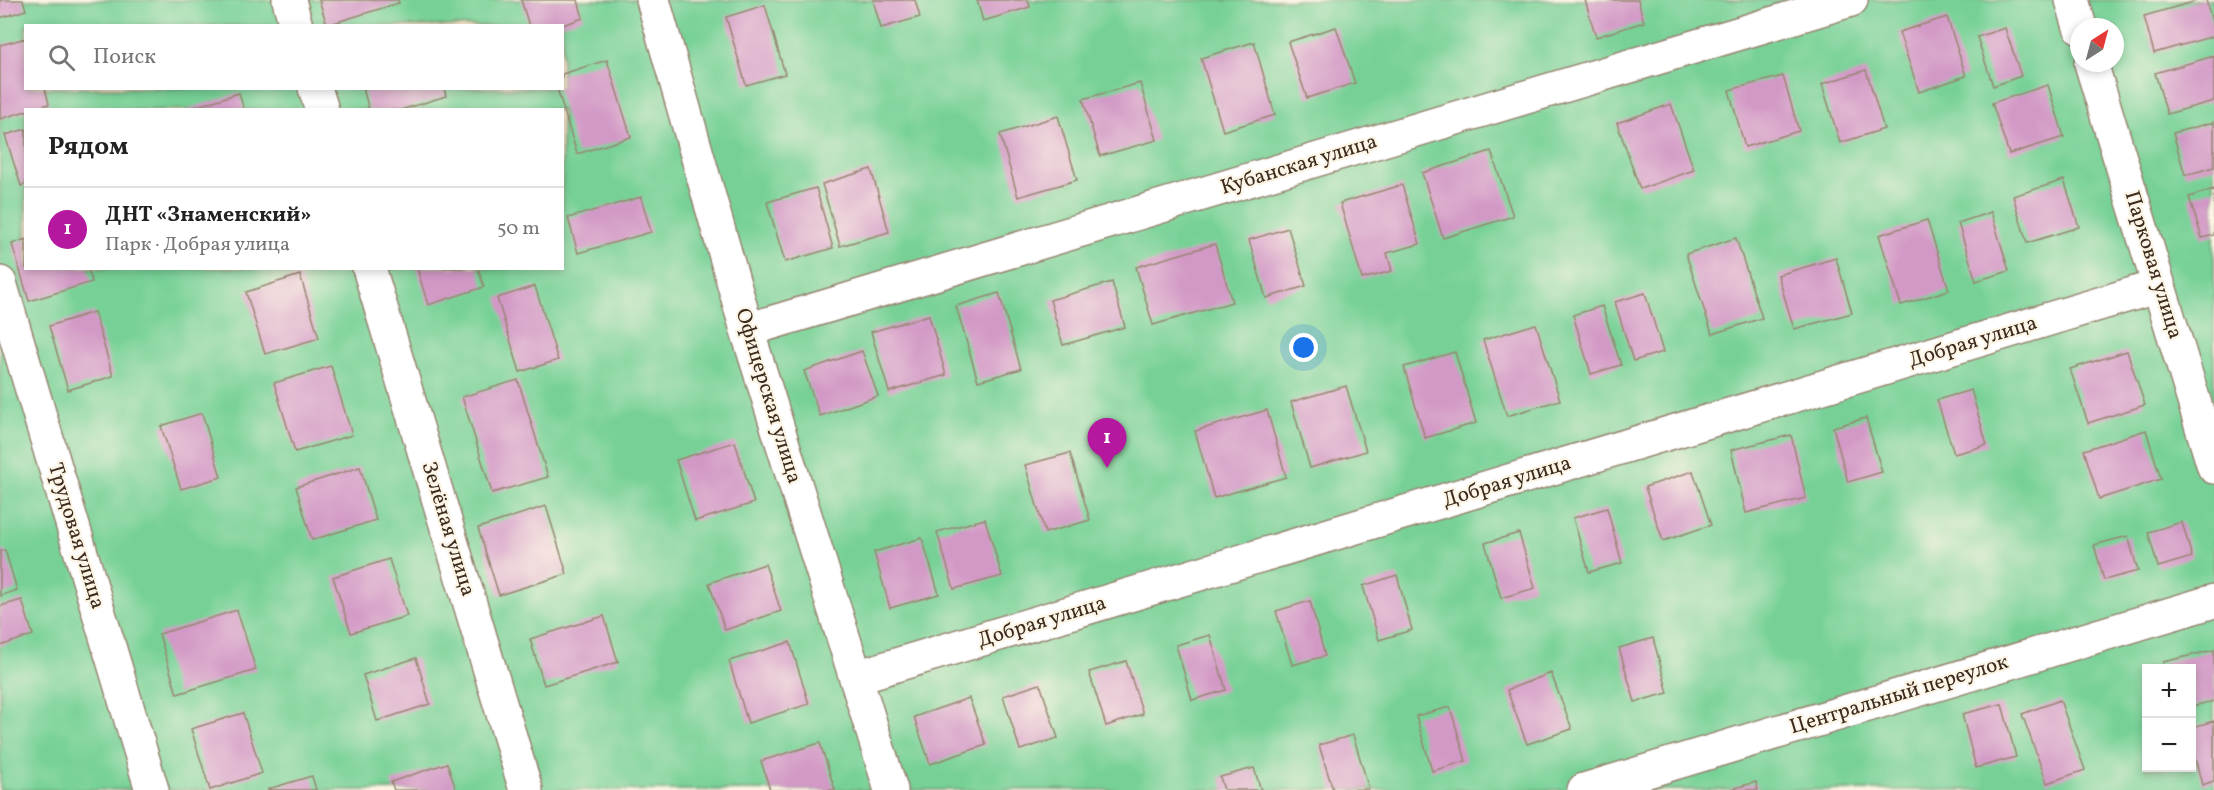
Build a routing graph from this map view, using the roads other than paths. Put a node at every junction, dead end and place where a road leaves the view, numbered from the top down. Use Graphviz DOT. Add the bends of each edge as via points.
graph roads {
  1 [pos="289,0"];
  2 [pos="653,0"];
  3 [pos="1851,0"];
  4 [pos="2072,0"];
  5 [pos="2077,18"];
  6 [pos="295,24"];
  7 [pos="2094,72"];
  8 [pos="316,90"];
  9 [pos="321,108"];
  10 [pos="370,270"];
  11 [pos="0,283"];
  12 [pos="2159,286"];
  13 [pos="747,330"];
  14 [pos="2214,467"];
  15 [pos="2214,600"];
  16 [pos="856,677"];
  17 [pos="152,790"];
  18 [pos="526,790"];
  19 [pos="891,790"];
  20 [pos="1584,790"];
  1 -- 6 [label="street"];
  2 -- 13 [label="street, Офицерская улица"];
  3 -- 13 [label="street, Кубанская улица"];
  4 -- 5 [label="street"];
  7 -- 12 [label="street, Парковая улица"];
  8 -- 9 [label="street"];
  10 -- 18 [label="street, Зелёная улица"];
  11 -- 17 [label="street, Трудовая улица"];
  12 -- 14 [label="street, Парковая улица"];
  12 -- 16 [label="street, Добрая улица"];
  13 -- 16 [label="street, Офицерская улица"];
  15 -- 20 [label="street, Центральный переулок"];
  16 -- 19 [label="street, Офицерская улица"];
}
